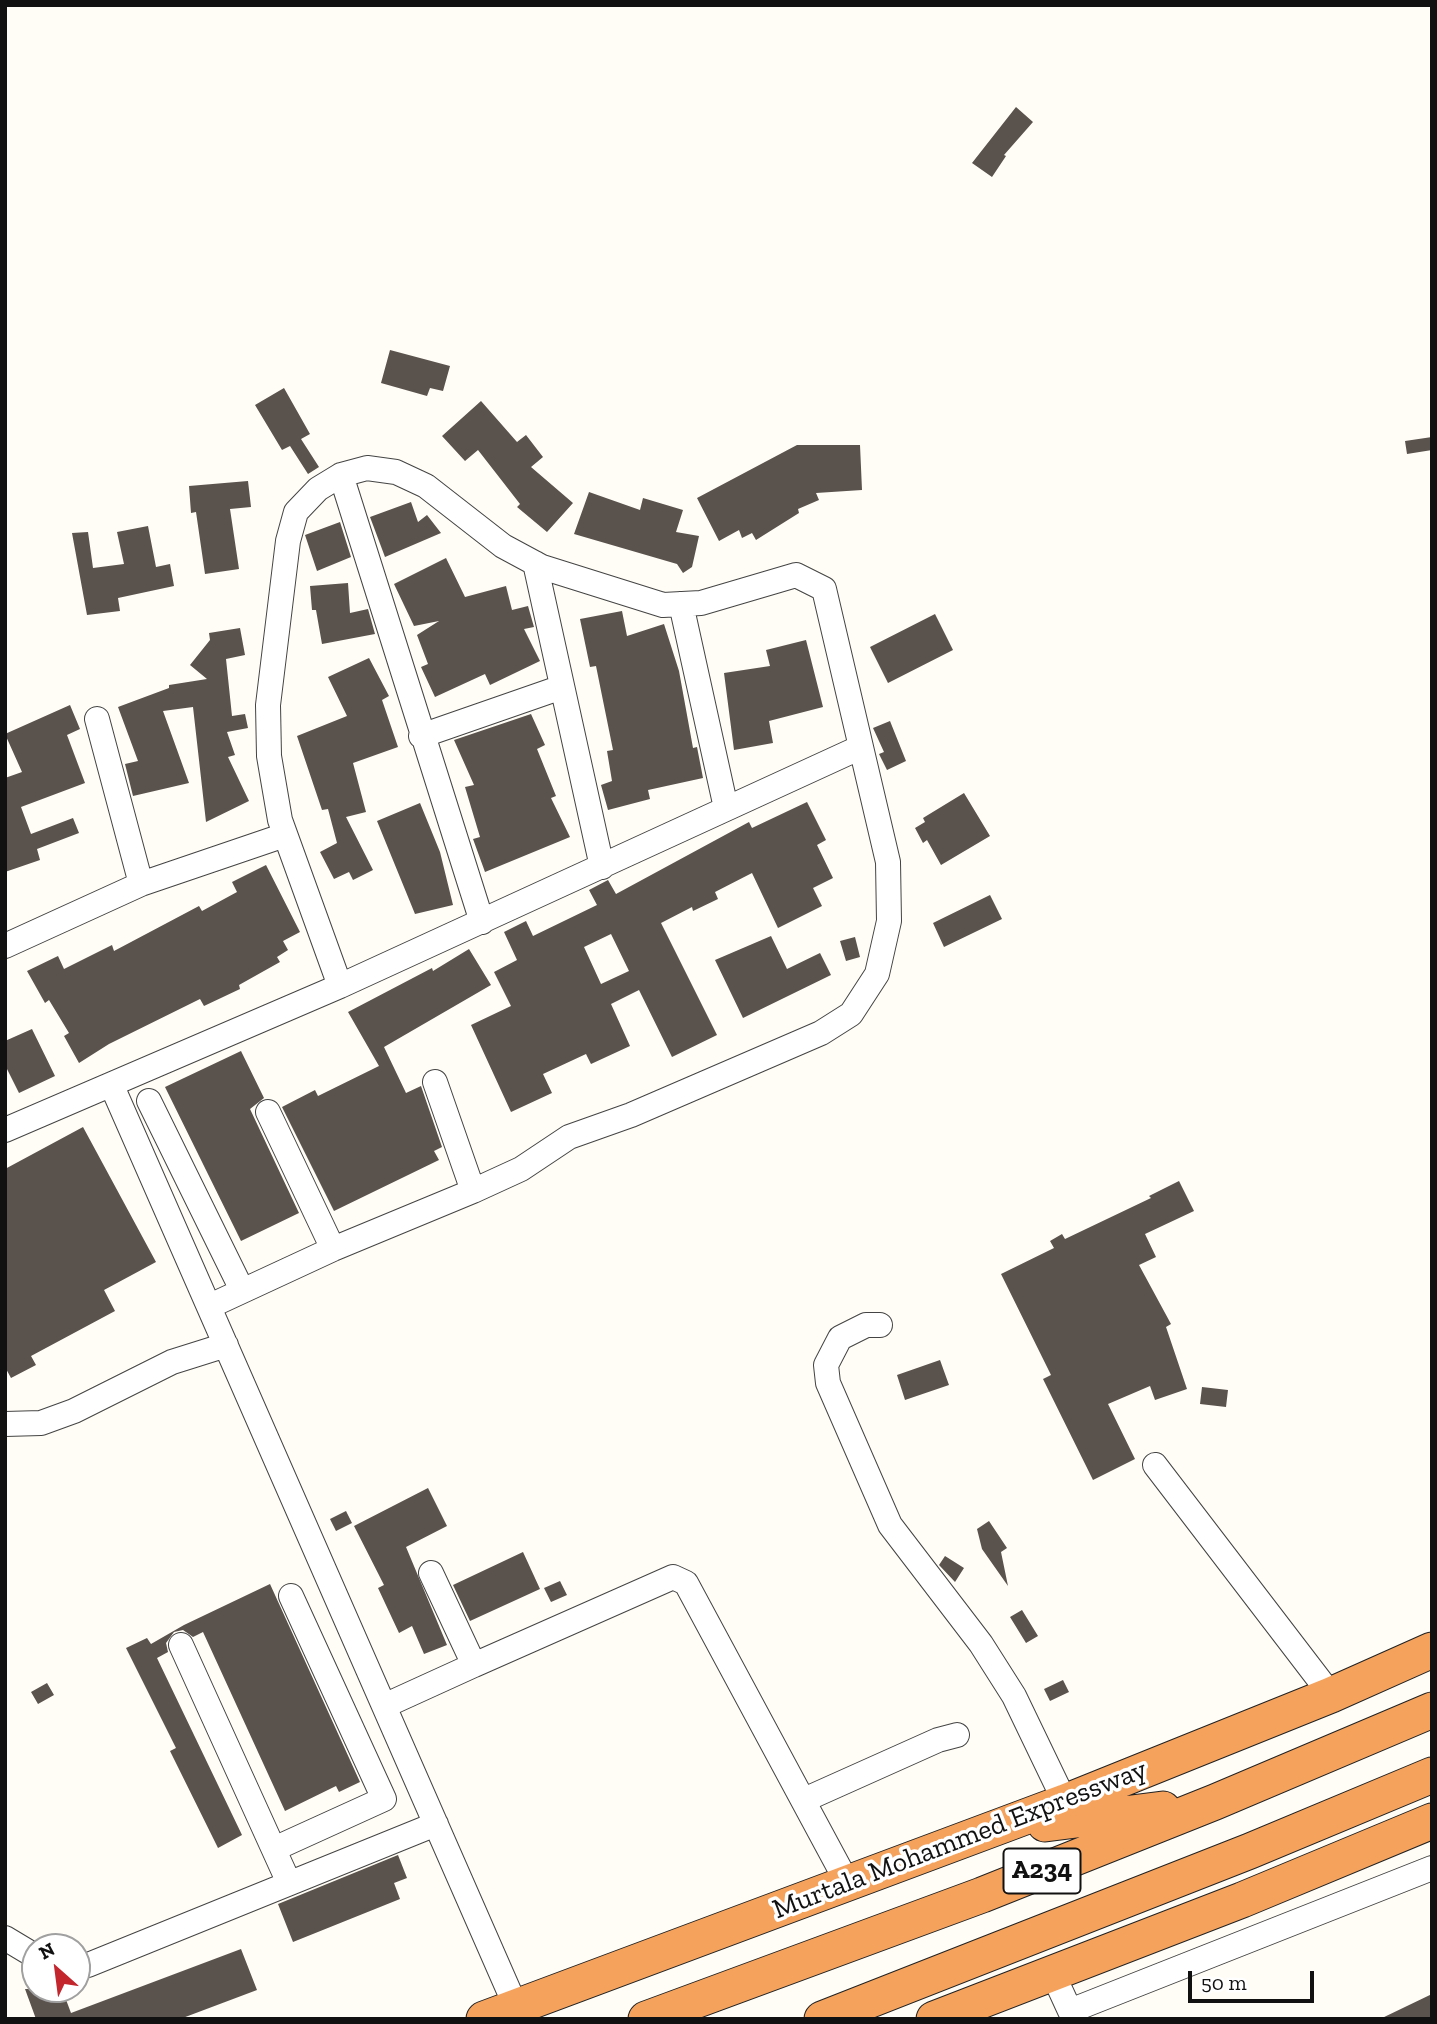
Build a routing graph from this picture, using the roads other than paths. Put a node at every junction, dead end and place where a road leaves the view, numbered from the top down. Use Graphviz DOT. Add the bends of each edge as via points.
graph roads {
  1 [pos="341,475"];
  2 [pos="535,563"];
  3 [pos="681,604"];
  4 [pos="562,687"];
  5 [pos="97,719"];
  6 [pos="421,736"];
  7 [pos="861,747"];
  8 [pos="726,808"];
  9 [pos="285,835"];
  10 [pos="602,867"];
  11 [pos="141,884"];
  12 [pos="482,922"];
  13 [pos="5,946"];
  14 [pos="340,986"];
  15 [pos="435,1082"];
  16 [pos="112,1086"];
  17 [pos="149,1101"];
  18 [pos="268,1112"];
  19 [pos="5,1130"];
  20 [pos="473,1191"];
  21 [pos="333,1249"];
  22 [pos="242,1290"];
  23 [pos="210,1306"];
  24 [pos="880,1325"];
  25 [pos="226,1345"];
  26 [pos="5,1424"];
  27 [pos="1156,1465"];
  28 [pos="432,1573"];
  29 [pos="291,1596"];
  30 [pos="181,1646"];
  31 [pos="1432,1650"];
  32 [pos="474,1665"];
  33 [pos="1331,1695"];
  34 [pos="384,1706"];
  35 [pos="1432,1710"];
  36 [pos="957,1735"];
  37 [pos="1432,1775"];
  38 [pos="804,1800"];
  39 [pos="1065,1802"];
  40 [pos="1215,1802"];
  41 [pos="1432,1821"];
  42 [pos="436,1824"];
  43 [pos="990,1831"];
  44 [pos="274,1849"];
  45 [pos="1432,1868"];
  46 [pos="289,1883"];
  47 [pos="848,1884"];
  48 [pos="5,1938"];
  49 [pos="21,1948"];
  50 [pos="91,1964"];
  51 [pos="1054,1974"];
  52 [pos="500,2013"];
  53 [pos="1064,2015"];
  54 [pos="646,2019"];
  55 [pos="822,2019"];
  56 [pos="934,2019"];
  1 -- 2 [label="street" via="366,468 396,472 426,486 503,546"];
  1 -- 6 [label="street"];
  1 -- 9 [label="street" via="318,489 296,512 288,541 268,705 269,757"];
  2 -- 3 [label="street" via="663,605"];
  2 -- 4 [label="street"];
  3 -- 7 [label="street" via="701,603 796,575 824,589"];
  3 -- 8 [label="street"];
  4 -- 6 [label="street"];
  4 -- 10 [label="street"];
  5 -- 11 [label="street"];
  6 -- 12 [label="street"];
  7 -- 8 [label="street"];
  7 -- 20 [label="street" via="888,862 889,921 877,974 851,1014 821,1033 569,1137 521,1169"];
  8 -- 10 [label="street"];
  9 -- 11 [label="street"];
  9 -- 14 [label="street"];
  10 -- 12 [label="street"];
  11 -- 13 [label="street"];
  12 -- 14 [label="street"];
  14 -- 16 [label="street"];
  15 -- 20 [label="street"];
  16 -- 19 [label="street"];
  16 -- 23 [label="street"];
  17 -- 22 [label="street"];
  18 -- 21 [label="street"];
  20 -- 21 [label="street"];
  21 -- 22 [label="street"];
  22 -- 23 [label="street"];
  23 -- 25 [label="street"];
  24 -- 39 [label="street" via="866,1325 840,1338 826,1365 828,1383 890,1525 981,1644 1014,1696"];
  25 -- 26 [label="street" via="172,1362 41,1423"];
  25 -- 34 [label="street"];
  27 -- 33 [label="street"];
  28 -- 32 [label="street"];
  29 -- 44 [label="street" via="384,1799"];
  30 -- 44 [label="street"];
  31 -- 33 [label="highway, Murtala Mohammed Expressway"];
  32 -- 34 [label="street"];
  32 -- 38 [label="street" via="673,1577 686,1583 695,1595"];
  33 -- 39 [label="highway, Murtala Mohammed Expressway"];
  34 -- 42 [label="street"];
  35 -- 40 [label="highway, Murtala Mohammed Expressway / A234"];
  36 -- 38 [label="street"];
  37 -- 55 [label="highway, A234"];
  38 -- 47 [label="street"];
  39 -- 43 [label="highway, Murtala Mohammed Expressway"];
  40 -- 43 [label="highway"];
  40 -- 54 [label="highway, Murtala Mohammed Expressway / A234" via="982,1895"];
  41 -- 51 [label="highway"];
  42 -- 46 [label="street"];
  42 -- 52 [label="street"];
  43 -- 47 [label="highway, Murtala Mohammed Expressway"];
  44 -- 46 [label="street"];
  45 -- 53 [label="street"];
  46 -- 50 [label="street"];
  47 -- 52 [label="highway, Murtala Mohammed Expressway"];
  48 -- 49 [label="street"];
  51 -- 53 [label="street"];
  51 -- 56 [label="highway"];
}
